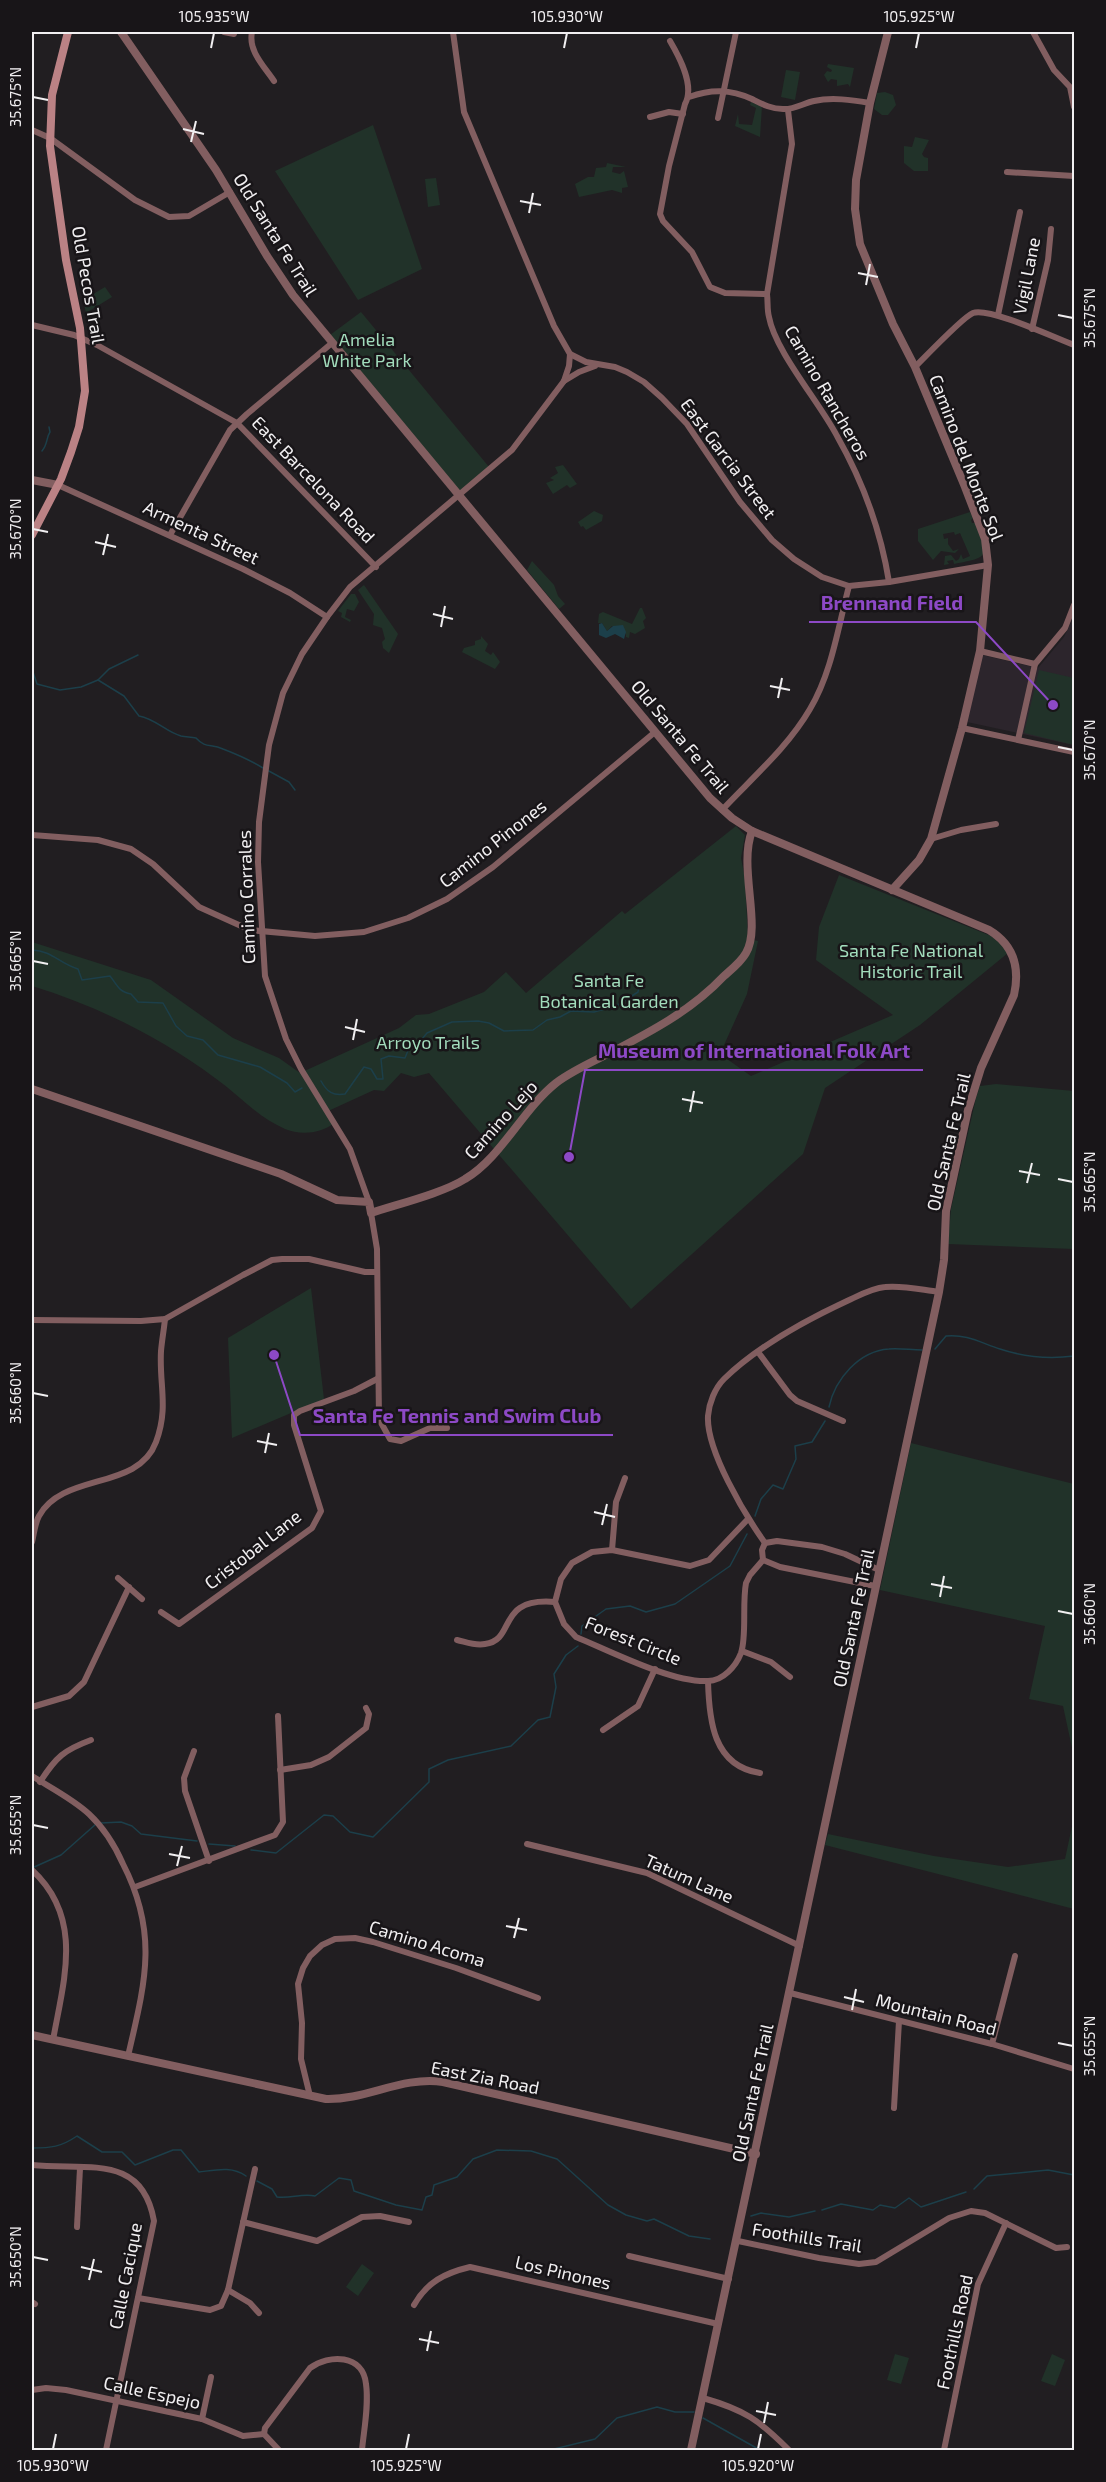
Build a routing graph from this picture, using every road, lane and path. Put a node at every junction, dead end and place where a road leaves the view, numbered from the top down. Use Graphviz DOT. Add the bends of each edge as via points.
graph roads {
  1 [pos="68,32"];
  2 [pos="121,32"];
  3 [pos="224,32"];
  4 [pos="252,32"];
  5 [pos="453,32"];
  6 [pos="736,32"];
  7 [pos="888,32"];
  8 [pos="1033,32"];
  9 [pos="234,34"];
  10 [pos="670,41"];
  11 [pos="274,81"];
  12 [pos="1072,87"];
  13 [pos="723,90"];
  14 [pos="689,97"];
  15 [pos="870,103"];
  16 [pos="1074,106"];
  17 [pos="788,110"];
  18 [pos="682,114"];
  19 [pos="650,117"];
  20 [pos="718,118"];
  21 [pos="32,130"];
  22 [pos="50,138"];
  23 [pos="1006,172"];
  24 [pos="1074,176"];
  25 [pos="230,192"];
  26 [pos="1020,212"];
  27 [pos="1051,229"];
  28 [pos="767,294"];
  29 [pos="998,315"];
  30 [pos="32,325"];
  31 [pos="1032,329"];
  32 [pos="80,337"];
  33 [pos="332,343"];
  34 [pos="1074,345"];
  35 [pos="570,354"];
  36 [pos="596,366"];
  37 [pos="915,367"];
  38 [pos="564,381"];
  39 [pos="237,423"];
  40 [pos="32,480"];
  41 [pos="58,485"];
  42 [pos="460,496"];
  43 [pos="32,535"];
  44 [pos="170,535"];
  45 [pos="988,565"];
  46 [pos="376,567"];
  47 [pos="889,582"];
  48 [pos="849,586"];
  49 [pos="1074,605"];
  50 [pos="327,617"];
  51 [pos="980,651"];
  52 [pos="1035,664"];
  53 [pos="962,728"];
  54 [pos="655,732"];
  55 [pos="1018,740"];
  56 [pos="1074,752"];
  57 [pos="722,810"];
  58 [pos="996,824"];
  59 [pos="752,831"];
  60 [pos="32,836"];
  61 [pos="931,839"];
  62 [pos="892,890"];
  63 [pos="261,932"];
  64 [pos="32,1089"];
  65 [pos="369,1202"];
  66 [pos="371,1213"];
  67 [pos="376,1272"];
  68 [pos="939,1293"];
  69 [pos="165,1319"];
  70 [pos="32,1320"];
  71 [pos="758,1352"];
  72 [pos="377,1379"];
  73 [pos="843,1421"];
  74 [pos="447,1428"];
  75 [pos="625,1478"];
  76 [pos="748,1518"];
  77 [pos="32,1542"];
  78 [pos="765,1543"];
  79 [pos="612,1550"];
  80 [pos="763,1560"];
  81 [pos="879,1570"];
  82 [pos="118,1578"];
  83 [pos="875,1586"];
  84 [pos="129,1587"];
  85 [pos="142,1599"];
  86 [pos="555,1602"];
  87 [pos="161,1612"];
  88 [pos="457,1640"];
  89 [pos="742,1651"];
  90 [pos="655,1669"];
  91 [pos="790,1677"];
  92 [pos="708,1681"];
  93 [pos="32,1707"];
  94 [pos="366,1708"];
  95 [pos="278,1716"];
  96 [pos="603,1730"];
  97 [pos="91,1740"];
  98 [pos="194,1751"];
  99 [pos="280,1770"];
  100 [pos="760,1773"];
  101 [pos="32,1776"];
  102 [pos="40,1782"];
  103 [pos="527,1844"];
  104 [pos="210,1861"];
  105 [pos="32,1870"];
  106 [pos="135,1887"];
  107 [pos="800,1946"];
  108 [pos="1016,1956"];
  109 [pos="790,1993"];
  110 [pos="538,1998"];
  111 [pos="899,2021"];
  112 [pos="32,2035"];
  113 [pos="53,2040"];
  114 [pos="992,2044"];
  115 [pos="128,2056"];
  116 [pos="1074,2069"];
  117 [pos="310,2096"];
  118 [pos="894,2108"];
  119 [pos="756,2154"];
  120 [pos="32,2165"];
  121 [pos="80,2168"];
  122 [pos="255,2169"];
  123 [pos="243,2222"];
  124 [pos="409,2222"];
  125 [pos="1006,2223"];
  126 [pos="77,2227"];
  127 [pos="738,2241"];
  128 [pos="1066,2247"];
  129 [pos="629,2256"];
  130 [pos="729,2279"];
  131 [pos="228,2290"];
  132 [pos="138,2298"];
  133 [pos="414,2305"];
  134 [pos="259,2313"];
  135 [pos="718,2324"];
  136 [pos="211,2377"];
  137 [pos="32,2390"];
  138 [pos="703,2398"];
  139 [pos="116,2401"];
  140 [pos="202,2419"];
  141 [pos="264,2434"];
  142 [pos="106,2451"];
  143 [pos="279,2451"];
  144 [pos="362,2451"];
  145 [pos="692,2451"];
  146 [pos="789,2451"];
  147 [pos="944,2451"];
  1 -- 22 [label="main road, Old Pecos Trail" via="53,88"];
  2 -- 25 [label="street, Old Santa Fe Trail"];
  3 -- 9 [label="street"];
  4 -- 11 [label="street" via="255,55"];
  5 -- 35 [label="street" via="464,112 554,326"];
  6 -- 13 [label="street"];
  7 -- 15 [label="street, Camino del Monte Sol"];
  8 -- 12 [label="street" via="1054,70"];
  10 -- 14 [label="street" via="685,71"];
  12 -- 16 [label="street"];
  13 -- 14 [label="street"];
  13 -- 17 [label="street"];
  13 -- 20 [label="street"];
  14 -- 18 [label="street"];
  15 -- 17 [label="street" via="816,100"];
  15 -- 37 [label="street, Camino del Monte Sol" via="856,180 860,244"];
  17 -- 28 [label="street, Camino Rancheros" via="790,167"];
  18 -- 19 [label="street" via="669,112"];
  18 -- 28 [label="street" via="660,214 663,221 692,252 710,287 725,293"];
  21 -- 22 [label="street"];
  22 -- 25 [label="street" via="135,200 169,218 189,216"];
  22 -- 32 [label="main road, Old Pecos Trail" via="59,218"];
  23 -- 24 [label="street"];
  25 -- 33 [label="street, Old Santa Fe Trail" via="281,278"];
  26 -- 29 [label="street"];
  27 -- 31 [label="street, Vigil Lane"];
  28 -- 47 [label="street, Camino Rancheros" via="769,318 777,339 853,466 885,558"];
  29 -- 31 [label="street"];
  29 -- 37 [label="street" via="973,313"];
  30 -- 32 [label="street, East Barcelona Road"];
  31 -- 34 [label="street"];
  32 -- 39 [label="street, East Barcelona Road"];
  32 -- 41 [label="main road, Old Pecos Trail" via="86,383 82,412"];
  33 -- 39 [label="street"];
  33 -- 42 [label="street, Old Santa Fe Trail"];
  35 -- 36 [label="street, East Garcia Street"];
  35 -- 38 [label="street, Camino Corrales"];
  36 -- 38 [label="street, Camino Corrales"];
  36 -- 48 [label="street, East Garcia Street" via="615,367 645,382 687,424 740,502 772,540 809,570"];
  37 -- 45 [label="street, Camino del Monte Sol" via="985,539"];
  38 -- 42 [label="street, Camino Corrales" via="512,450"];
  39 -- 44 [label="street"];
  39 -- 46 [label="street, East Barcelona Road"];
  40 -- 41 [label="street"];
  41 -- 43 [label="main road, Old Pecos Trail"];
  41 -- 44 [label="street, Armenta Street"];
  42 -- 46 [label="street, Camino Corrales"];
  42 -- 54 [label="street, Old Santa Fe Trail"];
  44 -- 50 [label="street, Armenta Street" via="273,585"];
  45 -- 47 [label="street, East Garcia Street"];
  45 -- 51 [label="street, Camino del Monte Sol"];
  46 -- 50 [label="street, Camino Corrales" via="350,587"];
  47 -- 48 [label="street, East Garcia Street"];
  48 -- 57 [label="street" via="829,668 810,709 780,748"];
  49 -- 52 [label="street" via="1065,628"];
  50 -- 63 [label="street, Camino Corrales" via="302,654 283,693 269,745 259,822"];
  51 -- 52 [label="street"];
  51 -- 53 [label="street, Camino del Monte Sol"];
  52 -- 55 [label="street"];
  53 -- 55 [label="street"];
  53 -- 61 [label="street, Camino del Monte Sol"];
  54 -- 57 [label="street, Old Santa Fe Trail"];
  54 -- 63 [label="street, Camino Pinones" via="493,867 447,899 408,918 364,932 315,936"];
  55 -- 56 [label="street"];
  57 -- 59 [label="street, Old Santa Fe Trail"];
  58 -- 61 [label="street"];
  59 -- 62 [label="street, Old Santa Fe Trail"];
  59 -- 66 [label="street, Camino Lejo" via="746,858 751,918 746,954 686,1010 553,1086 480,1168 465,1179"];
  60 -- 63 [label="street, Camino Pinones" via="104,841 131,849 199,907 231,924"];
  61 -- 62 [label="street, Camino del Monte Sol" via="919,860"];
  62 -- 68 [label="street, Old Santa Fe Trail" via="989,930 1004,942 1016,966 1014,995 981,1068 968,1110 946,1211"];
  63 -- 65 [label="street, Camino Corrales" via="265,976 286,1039 350,1149"];
  64 -- 65 [label="street" via="252,1164 338,1200"];
  65 -- 66 [label="street, Camino Corrales"];
  66 -- 67 [label="street, Camino Corrales"];
  67 -- 69 [label="street" via="309,1259 272,1260"];
  67 -- 72 [label="street, Camino Corrales"];
  68 -- 71 [label="street" via="884,1287 866,1292 810,1318"];
  68 -- 81 [label="street, Old Santa Fe Trail"];
  69 -- 70 [label="street"];
  69 -- 77 [label="street" via="161,1351 164,1411 155,1444 143,1460 127,1471 71,1489 52,1500 39,1516"];
  71 -- 73 [label="street" via="797,1401"];
  71 -- 76 [label="street" via="723,1379 708,1413 715,1450"];
  72 -- 74 [label="street, Camino Corrales" via="379,1419 390,1439 401,1441 430,1428"];
  72 -- 87 [label="street, Cristobal Lane" via="294,1415 321,1511 312,1528 179,1624"];
  75 -- 79 [label="street" via="616,1502"];
  76 -- 78 [label="street"];
  76 -- 79 [label="street" via="709,1560 690,1566"];
  78 -- 80 [label="street"];
  78 -- 81 [label="street" via="822,1547"];
  79 -- 86 [label="street" via="592,1552 572,1563 561,1580"];
  80 -- 83 [label="street"];
  80 -- 89 [label="street" via="746,1583"];
  81 -- 83 [label="street, Old Santa Fe Trail"];
  82 -- 84 [label="street"];
  83 -- 107 [label="street, Old Santa Fe Trail"];
  84 -- 85 [label="street"];
  84 -- 93 [label="street" via="84,1682 69,1696"];
  86 -- 88 [label="street" via="520,1605 502,1633 490,1643"];
  86 -- 90 [label="street, Forest Circle" via="564,1624 576,1637"];
  89 -- 91 [label="street" via="771,1662"];
  89 -- 92 [label="street" via="732,1669 719,1679"];
  90 -- 92 [label="street, Forest Circle"];
  90 -- 96 [label="street" via="638,1706"];
  92 -- 100 [label="street" via="713,1729 723,1752 738,1766"];
  94 -- 99 [label="street" via="366,1728 329,1757 311,1766"];
  95 -- 99 [label="street"];
  97 -- 102 [label="street" via="68,1749"];
  98 -- 104 [label="street" via="184,1778 185,1791"];
  99 -- 104 [label="street" via="283,1822 275,1835"];
  101 -- 102 [label="street"];
  102 -- 106 [label="street" via="79,1806 97,1823"];
  103 -- 107 [label="street, Tatum Lane" via="647,1873"];
  104 -- 106 [label="street"];
  105 -- 113 [label="street" via="57,1905 67,1934 68,1962"];
  106 -- 115 [label="street" via="147,1951"];
  107 -- 109 [label="street, Old Santa Fe Trail"];
  108 -- 114 [label="street"];
  109 -- 111 [label="street, Mountain Road"];
  109 -- 119 [label="street, Old Santa Fe Trail"];
  110 -- 117 [label="street, Camino Acoma" via="373,1942 348,1937 335,1939 310,1956 297,1984 301,2059"];
  111 -- 114 [label="street, Mountain Road"];
  111 -- 118 [label="street"];
  112 -- 113 [label="street, East Zia Road"];
  113 -- 115 [label="street, East Zia Road"];
  114 -- 116 [label="street, Mountain Road"];
  115 -- 117 [label="street, East Zia Road"];
  117 -- 119 [label="street, East Zia Road" via="348,2098 416,2081 436,2081"];
  119 -- 127 [label="street, Old Santa Fe Trail"];
  120 -- 121 [label="street, Calle Cacique"];
  121 -- 126 [label="street"];
  121 -- 132 [label="street, Calle Cacique" via="122,2173 140,2186 150,2202 154,2221"];
  122 -- 123 [label="street"];
  123 -- 124 [label="street" via="317,2241 362,2217"];
  123 -- 131 [label="street"];
  125 -- 127 [label="street, Foothills Trail" via="971,2211 949,2218 876,2262 859,2264"];
  125 -- 128 [label="street, Foothills Trail" via="1056,2248"];
  125 -- 147 [label="street, Foothills Road" via="978,2284"];
  127 -- 130 [label="street, Old Santa Fe Trail"];
  129 -- 130 [label="street"];
  130 -- 135 [label="street, Old Santa Fe Trail"];
  131 -- 132 [label="street" via="221,2306 210,2310"];
  131 -- 134 [label="street"];
  132 -- 139 [label="street, Calle Cacique"];
  133 -- 135 [label="street, Los Pinones" via="439,2277 470,2267"];
  135 -- 138 [label="street, Old Santa Fe Trail"];
  136 -- 140 [label="street"];
  137 -- 139 [label="street, Calle Espejo" via="59,2389"];
  138 -- 145 [label="street, Old Santa Fe Trail"];
  138 -- 146 [label="street" via="731,2406 762,2423"];
  139 -- 140 [label="street, Calle Espejo"];
  139 -- 142 [label="street, Calle Cacique"];
  140 -- 141 [label="street, Calle Espejo" via="243,2436"];
  141 -- 143 [label="street"];
  141 -- 144 [label="street" via="310,2368 337,2357 361,2371 366,2382"];
}
